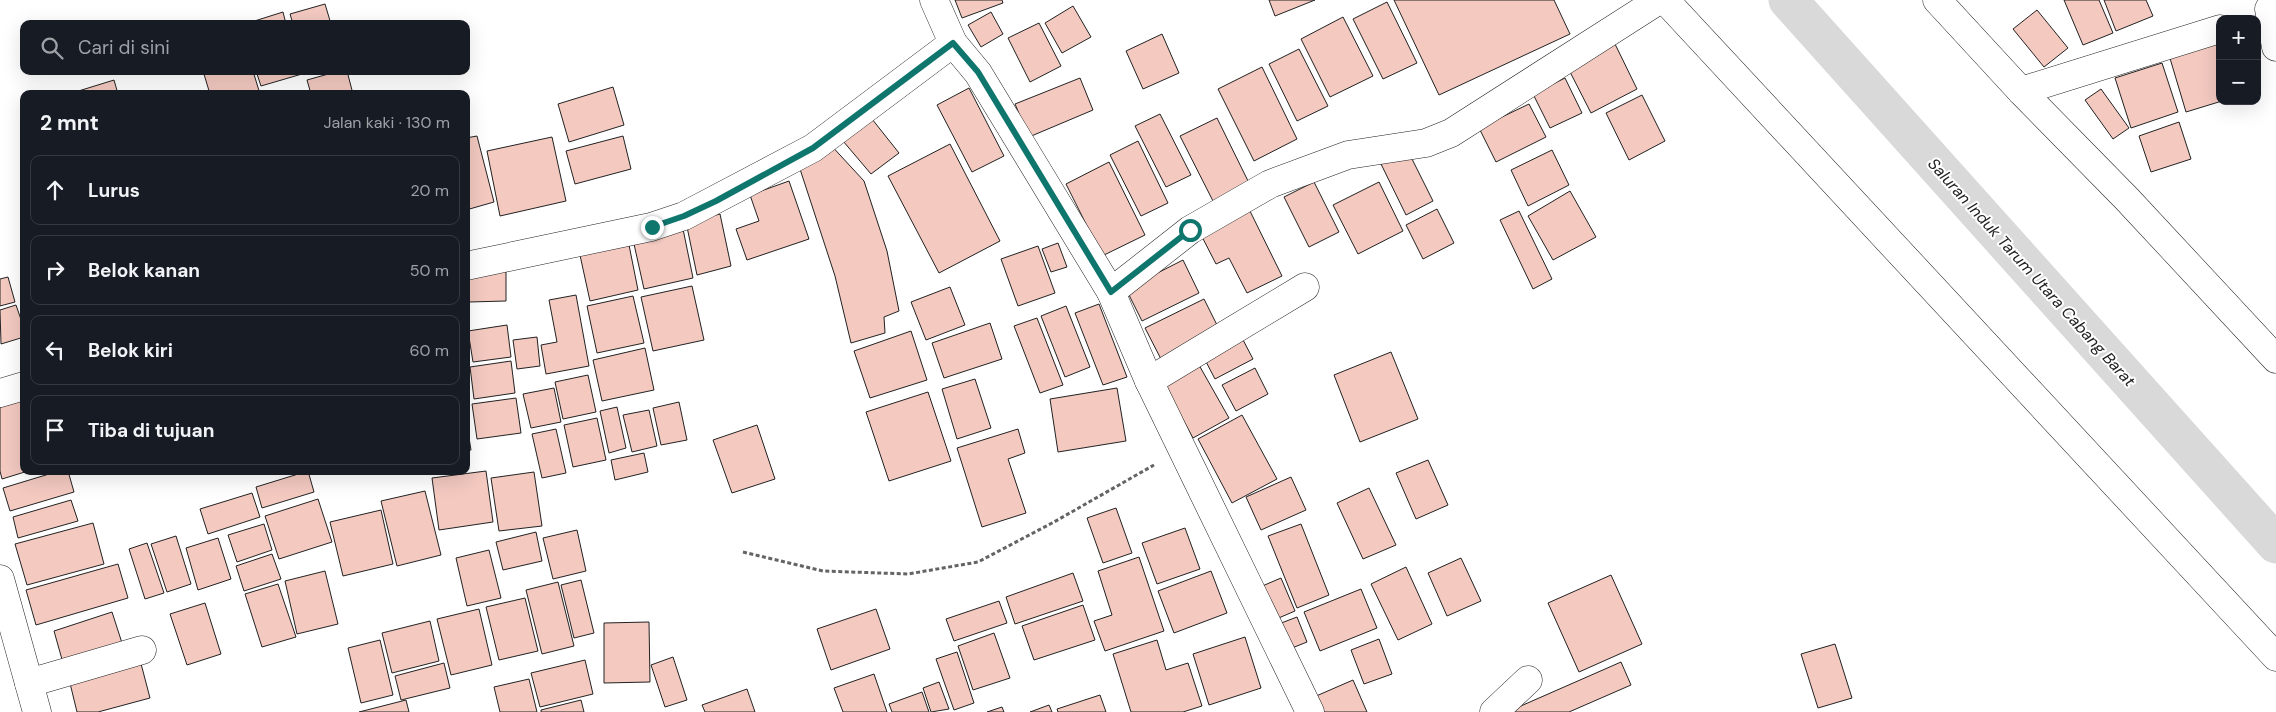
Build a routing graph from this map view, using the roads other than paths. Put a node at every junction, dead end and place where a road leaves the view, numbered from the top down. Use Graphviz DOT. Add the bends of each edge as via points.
graph roads {
  1 [pos="934,0"];
  2 [pos="1659,0"];
  3 [pos="1665,0"];
  4 [pos="1937,0"];
  5 [pos="2264,9"];
  6 [pos="2216,31"];
  7 [pos="953,43"];
  8 [pos="2276,48"];
  9 [pos="2021,91"];
  10 [pos="470,265"];
  11 [pos="1305,287"];
  12 [pos="1111,292"];
  13 [pos="2276,359"];
  14 [pos="1149,381"];
  15 [pos="20,387"];
  16 [pos="0,393"];
  17 [pos="0,580"];
  18 [pos="142,650"];
  19 [pos="2276,657"];
  20 [pos="1528,680"];
  21 [pos="29,683"];
  22 [pos="37,712"];
  23 [pos="1310,712"];
  24 [pos="1494,712"];
  1 -- 7 [label="street"];
  2 -- 12 [label="street" via="1452,133 1426,143 1348,155 1270,184 1190,230"];
  3 -- 19 [label="street"];
  4 -- 9 [label="street"];
  5 -- 8 [label="street"];
  6 -- 9 [label="street"];
  7 -- 10 [label="street" via="813,148 684,216 652,227"];
  7 -- 12 [label="street" via="978,72"];
  9 -- 13 [label="street"];
  11 -- 14 [label="street"];
  12 -- 14 [label="street"];
  14 -- 23 [label="street"];
  15 -- 16 [label="street"];
  17 -- 21 [label="street"];
  18 -- 21 [label="street"];
  20 -- 24 [label="street"];
  21 -- 22 [label="street"];
}
